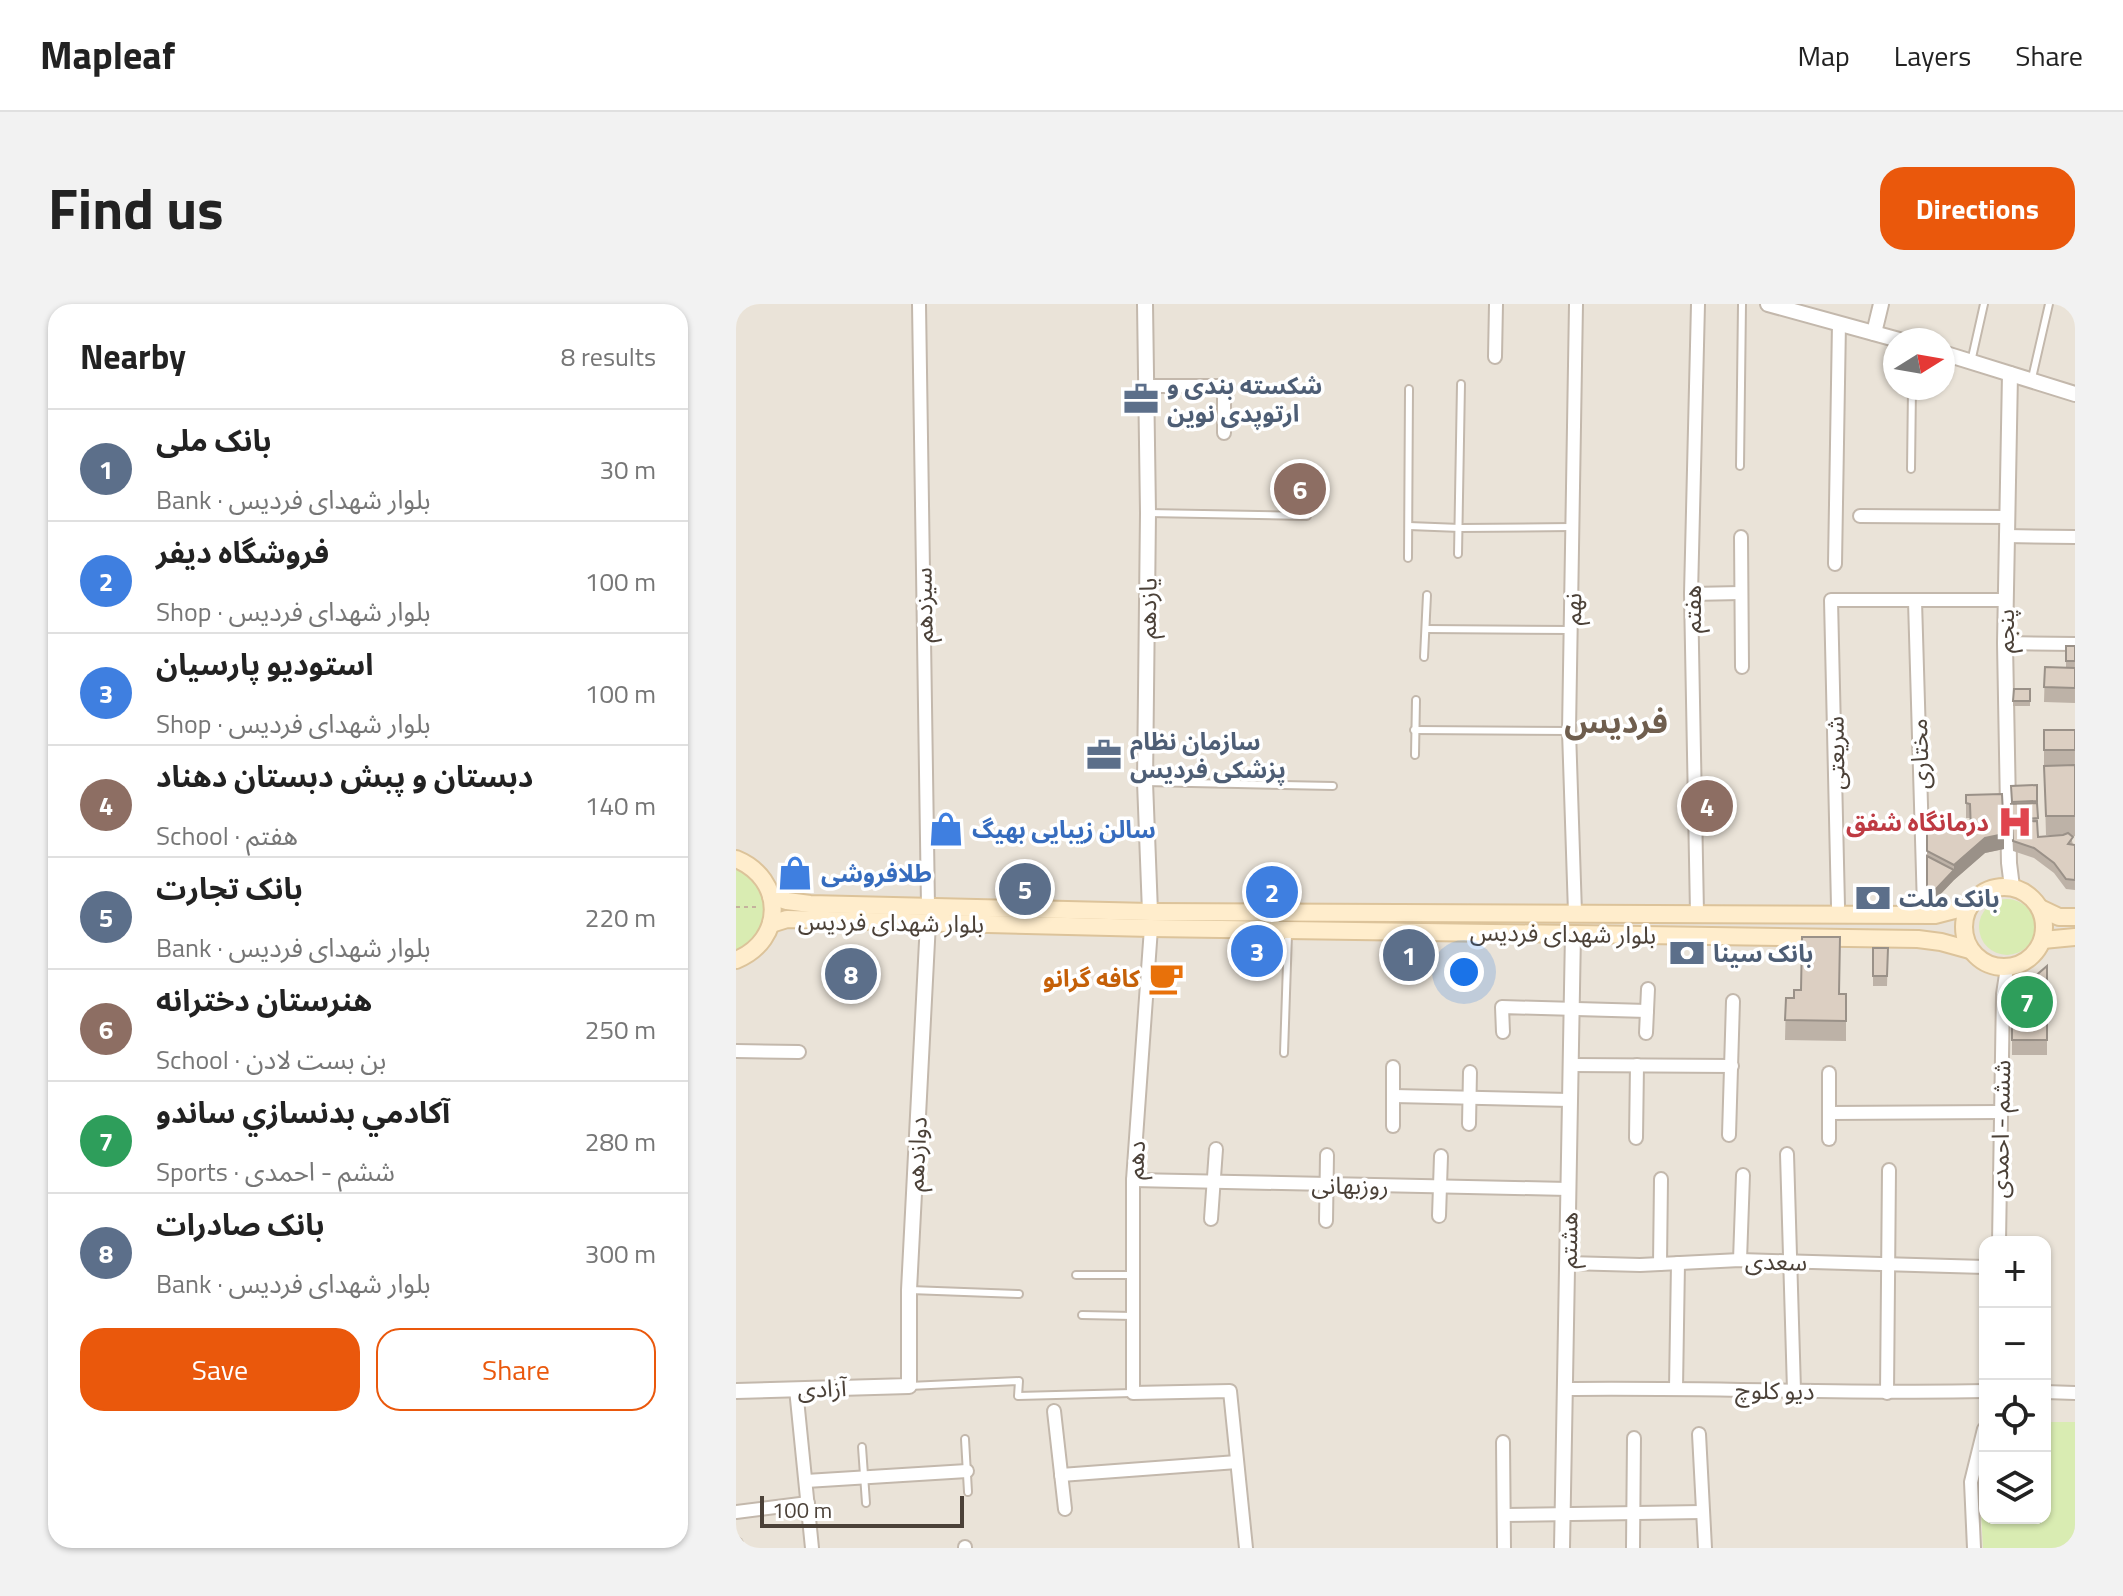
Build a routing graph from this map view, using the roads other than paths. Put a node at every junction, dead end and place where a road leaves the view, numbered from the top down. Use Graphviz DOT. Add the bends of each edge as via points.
graph roads {
  1 [pos="919,304"];
  2 [pos="1145,304"];
  3 [pos="1496,304"];
  4 [pos="1576,304"];
  5 [pos="1698,304"];
  6 [pos="1742,304"];
  7 [pos="1768,304"];
  8 [pos="1881,304"];
  9 [pos="1984,304"];
  10 [pos="2049,304"];
  11 [pos="1839,323"];
  12 [pos="1874,333"];
  13 [pos="1883,336"];
  14 [pos="1495,357"];
  15 [pos="1955,357"];
  16 [pos="1971,362"];
  17 [pos="2010,374"];
  18 [pos="2031,381"];
  19 [pos="1461,384"];
  20 [pos="1146,386"];
  21 [pos="1409,389"];
  22 [pos="2075,394"];
  23 [pos="1912,400"];
  24 [pos="1224,433"];
  25 [pos="1740,466"];
  26 [pos="1911,469"];
  27 [pos="1148,513"];
  28 [pos="1307,516"];
  29 [pos="1860,516"];
  30 [pos="2007,517"];
  31 [pos="1409,526"];
  32 [pos="1572,527"];
  33 [pos="1460,528"];
  34 [pos="2006,536"];
  35 [pos="1741,537"];
  36 [pos="2075,537"];
  37 [pos="1458,554"];
  38 [pos="1408,558"];
  39 [pos="1835,564"];
  40 [pos="1741,593"];
  41 [pos="1691,594"];
  42 [pos="1427,595"];
  43 [pos="2005,600"];
  44 [pos="1915,601"];
  45 [pos="1426,629"];
  46 [pos="1572,630"];
  47 [pos="2005,643"];
  48 [pos="2075,644"];
  49 [pos="1424,657"];
  50 [pos="1742,667"];
  51 [pos="1416,700"];
  52 [pos="1414,730"];
  53 [pos="1569,731"];
  54 [pos="1415,755"];
  55 [pos="1145,782"];
  56 [pos="1333,786"];
  57 [pos="736,859"];
  58 [pos="2012,887"];
  59 [pos="1838,906"];
  60 [pos="1970,906"];
  61 [pos="1924,907"];
  62 [pos="2040,908"];
  63 [pos="772,910"];
  64 [pos="1575,913"];
  65 [pos="1697,913"];
  66 [pos="928,914"];
  67 [pos="2075,917"];
  68 [pos="1150,920"];
  69 [pos="1288,930"];
  70 [pos="1573,933"];
  71 [pos="2075,937"];
  72 [pos="2043,940"];
  73 [pos="1970,950"];
  74 [pos="736,960"];
  75 [pos="2007,968"];
  76 [pos="1648,989"];
  77 [pos="1733,1001"];
  78 [pos="1572,1010"];
  79 [pos="1647,1011"];
  80 [pos="1503,1032"];
  81 [pos="1646,1033"];
  82 [pos="736,1051"];
  83 [pos="799,1052"];
  84 [pos="1284,1053"];
  85 [pos="1571,1065"];
  86 [pos="1637,1065"];
  87 [pos="1732,1066"];
  88 [pos="1393,1067"];
  89 [pos="1470,1072"];
  90 [pos="1829,1073"];
  91 [pos="1394,1096"];
  92 [pos="1470,1098"];
  93 [pos="1570,1100"];
  94 [pos="2000,1112"];
  95 [pos="1829,1113"];
  96 [pos="1469,1124"];
  97 [pos="1393,1126"];
  98 [pos="1729,1135"];
  99 [pos="1636,1138"];
  100 [pos="1829,1139"];
  101 [pos="1216,1149"];
  102 [pos="1787,1154"];
  103 [pos="1327,1155"];
  104 [pos="1441,1156"];
  105 [pos="1889,1170"];
  106 [pos="1743,1175"];
  107 [pos="1661,1179"];
  108 [pos="1133,1180"];
  109 [pos="1213,1182"];
  110 [pos="1327,1184"];
  111 [pos="1439,1186"];
  112 [pos="1568,1189"];
  113 [pos="1439,1216"];
  114 [pos="1211,1219"];
  115 [pos="1326,1221"];
  116 [pos="1999,1236"];
  117 [pos="1740,1260"];
  118 [pos="1790,1261"];
  119 [pos="1568,1263"];
  120 [pos="1678,1263"];
  121 [pos="1660,1264"];
  122 [pos="1889,1264"];
  123 [pos="1979,1267"];
  124 [pos="1076,1275"];
  125 [pos="1133,1275"];
  126 [pos="909,1290"];
  127 [pos="1019,1294"];
  128 [pos="1082,1315"];
  129 [pos="1133,1316"];
  130 [pos="909,1386"];
  131 [pos="1676,1388"];
  132 [pos="796,1389"];
  133 [pos="1564,1389"];
  134 [pos="1794,1390"];
  135 [pos="736,1391"];
  136 [pos="1979,1391"];
  137 [pos="2051,1392"];
  138 [pos="1133,1393"];
  139 [pos="1887,1393"];
  140 [pos="2075,1393"];
  141 [pos="1054,1411"];
  142 [pos="1699,1434"];
  143 [pos="1634,1438"];
  144 [pos="965,1439"];
  145 [pos="1503,1442"];
  146 [pos="862,1447"];
  147 [pos="1979,1449"];
  148 [pos="1237,1462"];
  149 [pos="967,1471"];
  150 [pos="1061,1475"];
  151 [pos="864,1477"];
  152 [pos="806,1481"];
  153 [pos="968,1492"];
  154 [pos="808,1503"];
  155 [pos="866,1503"];
  156 [pos="1065,1509"];
  157 [pos="736,1512"];
  158 [pos="1702,1512"];
  159 [pos="1632,1513"];
  160 [pos="1562,1514"];
  161 [pos="1504,1515"];
  162 [pos="812,1548"];
  163 [pos="1246,1548"];
  164 [pos="1504,1548"];
  165 [pos="1562,1548"];
  166 [pos="1633,1548"];
  167 [pos="1705,1548"];
  168 [pos="1974,1548"];
  1 -- 66 [label="street, سیزدهم"];
  2 -- 20 [label="street, یازدهم"];
  3 -- 14 [label="street"];
  4 -- 32 [label="street, نهم"];
  5 -- 41 [label="street, هفتم"];
  6 -- 25 [label="lane"];
  7 -- 11 [label="street"];
  8 -- 12 [label="street"];
  9 -- 16 [label="lane"];
  10 -- 18 [label="lane"];
  11 -- 12 [label="street"];
  11 -- 39 [label="street"];
  12 -- 13 [label="street"];
  15 -- 16 [label="street"];
  16 -- 17 [label="street"];
  17 -- 18 [label="street"];
  17 -- 30 [label="street, پنجم"];
  18 -- 22 [label="street"];
  19 -- 33 [label="lane"];
  20 -- 24 [label="street" via="1219,386 1225,396"];
  20 -- 27 [label="street, یازدهم"];
  21 -- 31 [label="lane"];
  23 -- 26 [label="lane"];
  27 -- 28 [label="lane"];
  27 -- 55 [label="street, یازدهم"];
  29 -- 30 [label="street"];
  30 -- 34 [label="street, پنجم"];
  31 -- 33 [label="lane"];
  31 -- 38 [label="lane"];
  32 -- 33 [label="lane"];
  32 -- 46 [label="street, نهم"];
  33 -- 37 [label="lane"];
  34 -- 36 [label="street"];
  34 -- 43 [label="street, پنجم"];
  35 -- 40 [label="street"];
  40 -- 41 [label="street"];
  40 -- 50 [label="street"];
  41 -- 65 [label="street, هفتم"];
  42 -- 45 [label="lane"];
  43 -- 44 [label="street"];
  43 -- 47 [label="street, پنجم"];
  44 -- 59 [label="street, شریعتی" via="1831,600"];
  44 -- 61 [label="street, مختاری"];
  45 -- 46 [label="lane"];
  45 -- 49 [label="lane"];
  46 -- 53 [label="street, نهم"];
  47 -- 48 [label="street"];
  47 -- 58 [label="street, پنجم"];
  51 -- 52 [label="lane"];
  52 -- 53 [label="lane"];
  52 -- 54 [label="lane"];
  53 -- 64 [label="street, نهم"];
  55 -- 56 [label="lane"];
  55 -- 68 [label="street, یازدهم"];
  57 -- 63 [label="main road" via="766,883"];
  58 -- 60 [label="main road" via="1988,890"];
  58 -- 62 [label="main road"];
  60 -- 65 [label="main road, بلوار شهدای فردیس" via="1935,915"];
  60 -- 73 [label="main road" via="1964,928"];
  62 -- 67 [label="main road"];
  62 -- 72 [label="main road"];
  63 -- 66 [label="main road, بلوار شهدای فردیس" via="787,919"];
  63 -- 66 [label="main road, بلوار شهدای فردیس" via="787,901"];
  63 -- 74 [label="main road" via="766,937"];
  64 -- 65 [label="main road, بلوار شهدای فردیس"];
  64 -- 68 [label="main road, بلوار شهدای فردیس"];
  66 -- 68 [label="main road, بلوار شهدای فردیس"];
  66 -- 126 [label="street, دوازدهم"];
  68 -- 69 [label="main road, بلوار شهدای فردیس"];
  68 -- 108 [label="street, دهم"];
  69 -- 70 [label="main road, بلوار شهدای فردیس"];
  69 -- 84 [label="lane"];
  70 -- 73 [label="main road, بلوار شهدای فردیس" via="1918,939"];
  70 -- 78 [label="street, هشتم"];
  71 -- 72 [label="main road"];
  72 -- 75 [label="main road" via="2029,960"];
  73 -- 75 [label="main road" via="1986,964"];
  75 -- 94 [label="street, ششم - احمدی"];
  76 -- 79 [label="street"];
  77 -- 87 [label="street"];
  78 -- 79 [label="street"];
  78 -- 80 [label="street" via="1502,1007"];
  78 -- 85 [label="street, هشتم"];
  79 -- 81 [label="street"];
  82 -- 83 [label="street"];
  85 -- 86 [label="street"];
  85 -- 93 [label="street, هشتم"];
  86 -- 87 [label="street"];
  86 -- 99 [label="street"];
  87 -- 98 [label="street"];
  88 -- 91 [label="street"];
  89 -- 92 [label="street"];
  90 -- 95 [label="street"];
  91 -- 92 [label="street"];
  91 -- 97 [label="street"];
  92 -- 93 [label="street"];
  92 -- 96 [label="street"];
  93 -- 112 [label="street, هشتم"];
  94 -- 95 [label="street"];
  94 -- 116 [label="street, ششم - احمدی"];
  95 -- 100 [label="street"];
  101 -- 109 [label="street"];
  102 -- 118 [label="street"];
  103 -- 110 [label="street"];
  104 -- 111 [label="street"];
  105 -- 122 [label="street"];
  106 -- 117 [label="street"];
  107 -- 121 [label="street"];
  108 -- 109 [label="street, روزبهانی"];
  108 -- 125 [label="street, دهم"];
  109 -- 110 [label="street, روزبهانی"];
  109 -- 114 [label="street"];
  110 -- 111 [label="street, روزبهانی"];
  110 -- 115 [label="street"];
  111 -- 112 [label="street, روزبهانی"];
  111 -- 113 [label="street"];
  112 -- 119 [label="street, هشتم"];
  117 -- 118 [label="street, سعدی"];
  117 -- 120 [label="street, سعدی"];
  118 -- 122 [label="street, سعدی"];
  118 -- 134 [label="street"];
  119 -- 121 [label="street, سعدی"];
  119 -- 133 [label="street, هشتم"];
  120 -- 121 [label="street, سعدی"];
  120 -- 131 [label="street"];
  122 -- 123 [label="street, سعدی"];
  122 -- 139 [label="street"];
  124 -- 125 [label="lane"];
  125 -- 129 [label="street, دهم"];
  126 -- 127 [label="lane"];
  126 -- 130 [label="street, دوازدهم"];
  128 -- 129 [label="lane"];
  129 -- 138 [label="street, دهم"];
  130 -- 132 [label="street, آزادی"];
  130 -- 138 [label="lane" via="1019,1381 1018,1396"];
  131 -- 133 [label="street, دیو کلوچ"];
  131 -- 134 [label="street, دیو کلوچ"];
  132 -- 135 [label="street, آزادی"];
  132 -- 152 [label="street"];
  133 -- 160 [label="street, هشتم"];
  134 -- 139 [label="street, دیو کلوچ"];
  136 -- 139 [label="street, دیو کلوچ"];
  137 -- 140 [label="street"];
  138 -- 148 [label="street" via="1230,1391"];
  141 -- 150 [label="street"];
  142 -- 158 [label="street"];
  143 -- 159 [label="street"];
  144 -- 149 [label="lane"];
  145 -- 161 [label="street"];
  146 -- 151 [label="lane"];
  147 -- 168 [label="street" via="1971,1482"];
  148 -- 150 [label="street"];
  148 -- 163 [label="street"];
  149 -- 151 [label="street"];
  149 -- 153 [label="lane"];
  150 -- 156 [label="street"];
  151 -- 152 [label="street"];
  151 -- 155 [label="lane"];
  152 -- 154 [label="street"];
  154 -- 157 [label="street"];
  154 -- 162 [label="street"];
  158 -- 159 [label="street"];
  158 -- 167 [label="street"];
  159 -- 160 [label="street"];
  159 -- 166 [label="street"];
  160 -- 161 [label="street"];
  160 -- 165 [label="street, هشتم"];
  161 -- 164 [label="street"];
}
